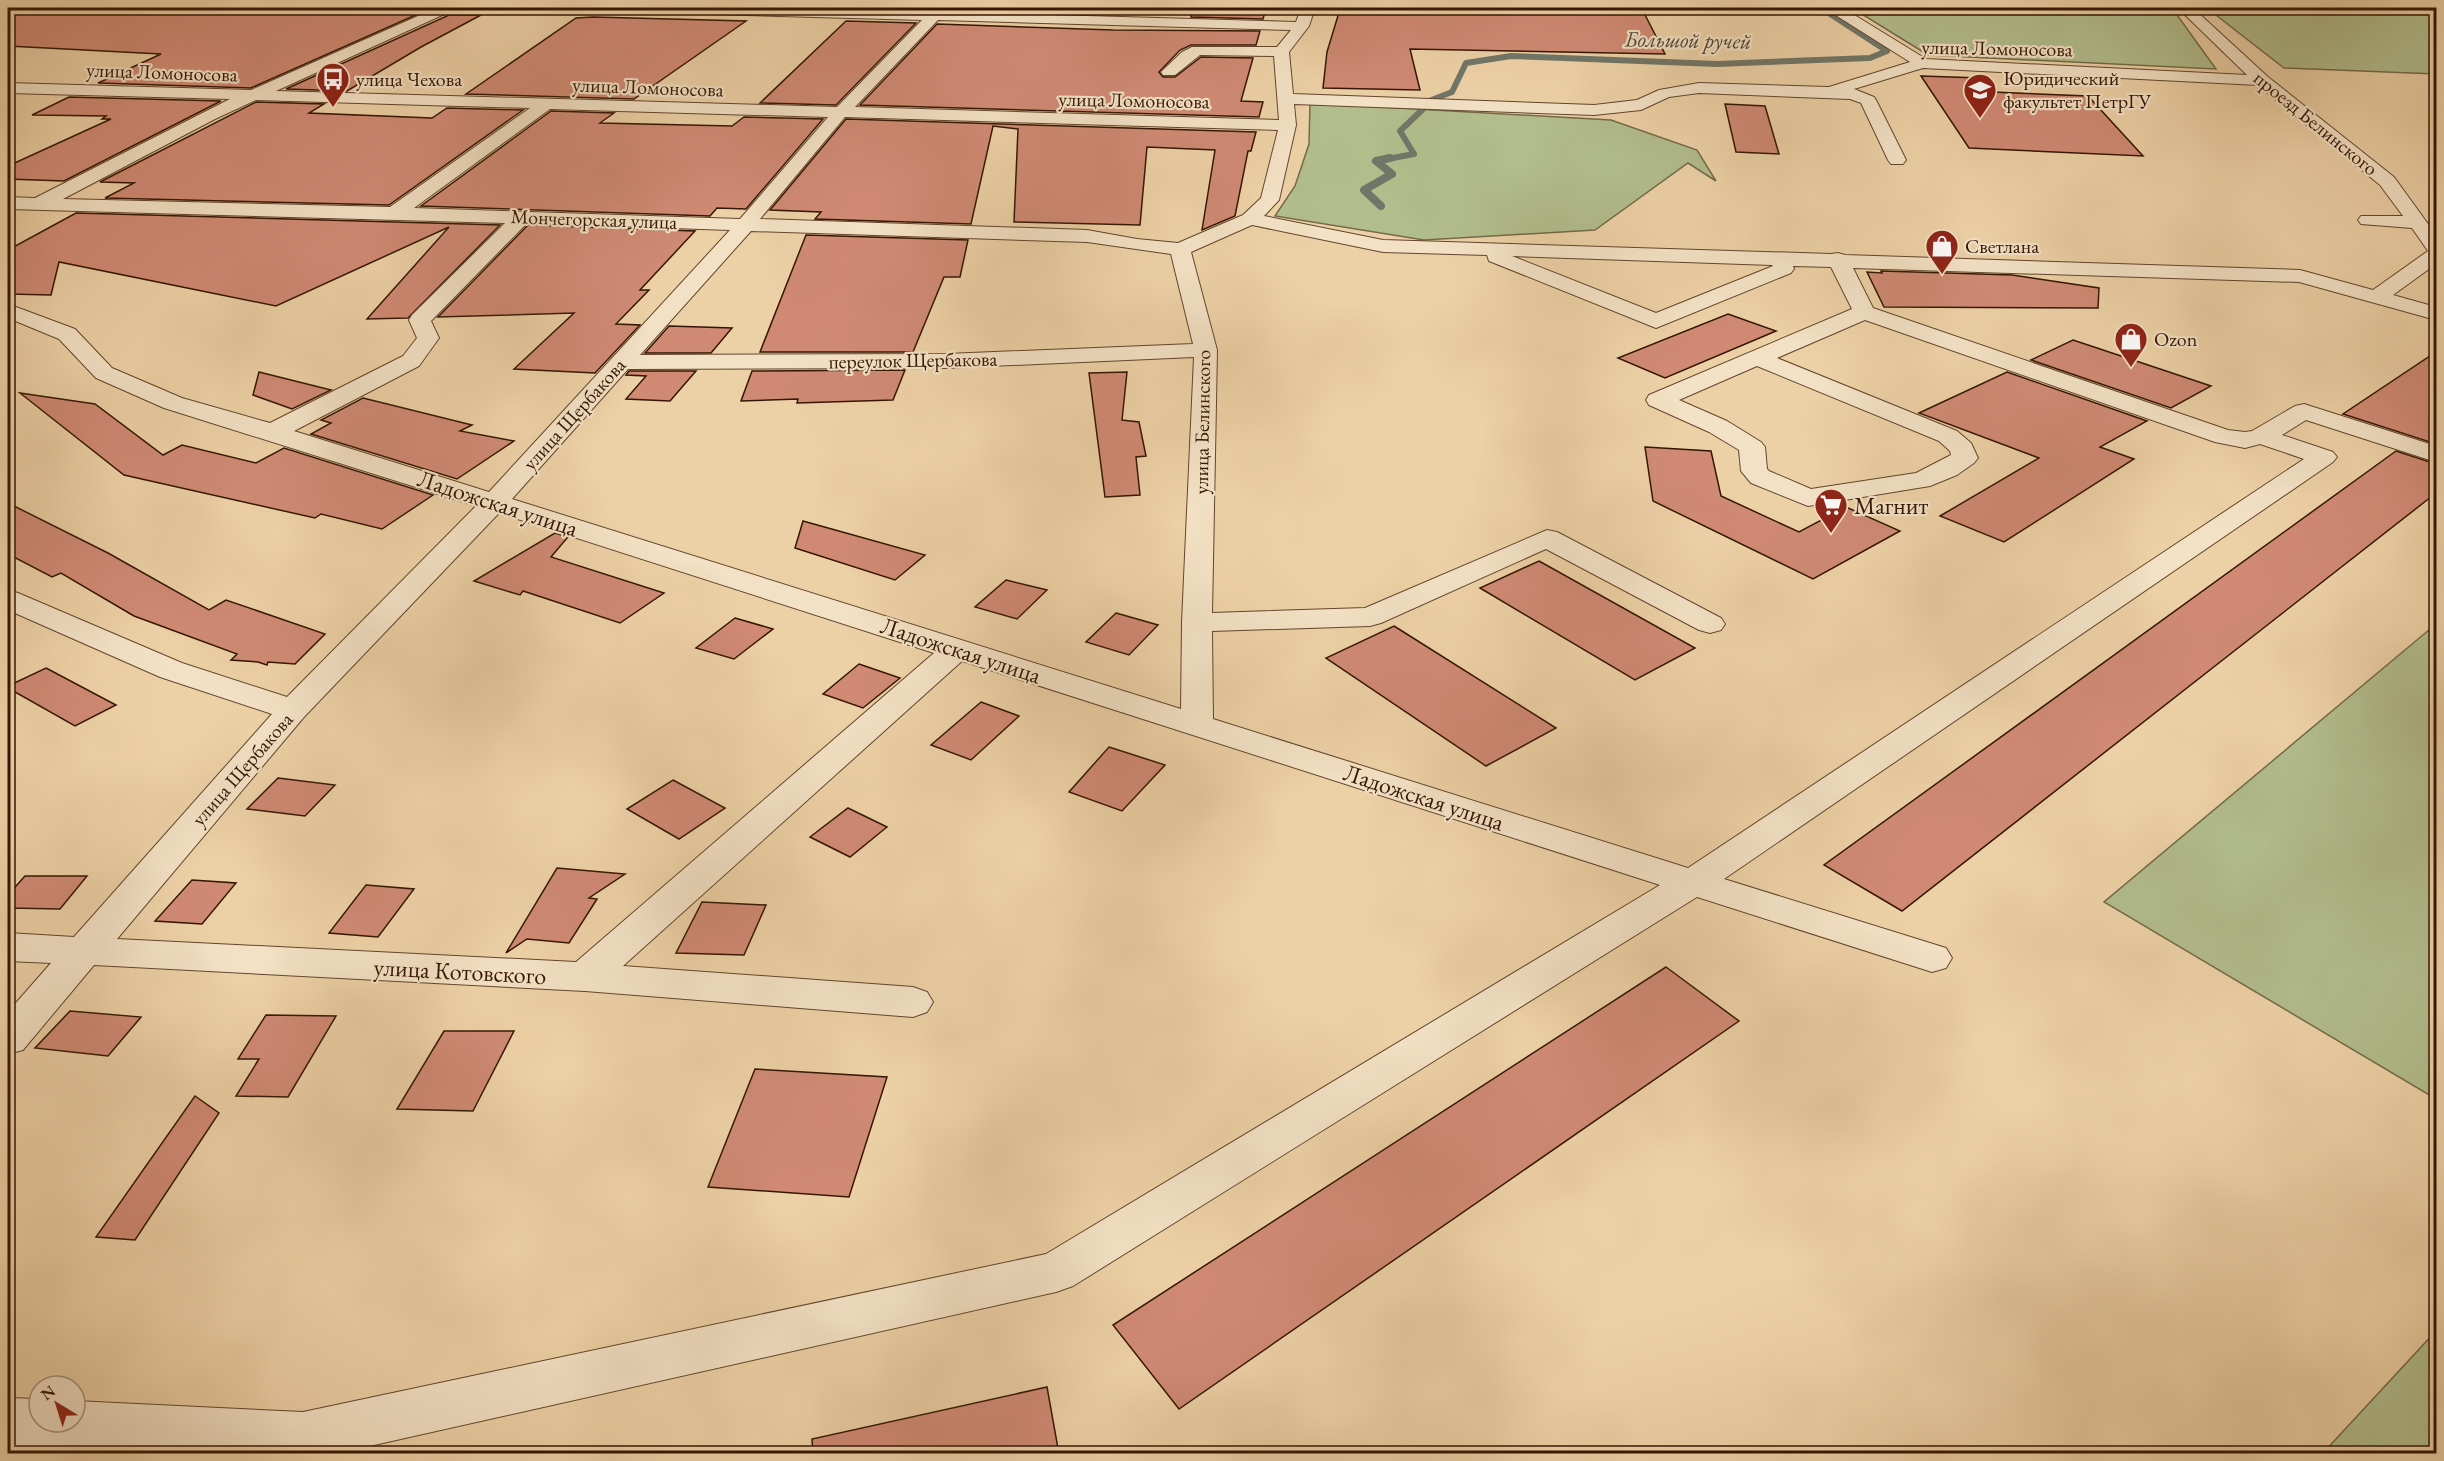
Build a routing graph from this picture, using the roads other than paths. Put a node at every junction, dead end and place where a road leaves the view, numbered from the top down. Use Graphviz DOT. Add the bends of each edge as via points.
graph roads {
  1 [pos="446,8"];
  2 [pos="637,8"];
  3 [pos="1308,8"];
  4 [pos="2184,8"];
  5 [pos="938,11"];
  6 [pos="1841,12"];
  7 [pos="1874,14"];
  8 [pos="1302,26"];
  9 [pos="1281,52"];
  10 [pos="1922,63"];
  11 [pos="1169,72"];
  12 [pos="2262,80"];
  13 [pos="8,88"];
  14 [pos="1830,92"];
  15 [pos="254,96"];
  16 [pos="1287,99"];
  17 [pos="546,104"];
  18 [pos="840,113"];
  19 [pos="1288,125"];
  20 [pos="1897,160"];
  21 [pos="8,203"];
  22 [pos="38,204"];
  23 [pos="394,213"];
  24 [pos="522,217"];
  25 [pos="1250,219"];
  26 [pos="2368,220"];
  27 [pos="8,221"];
  28 [pos="747,223"];
  29 [pos="2418,223"];
  30 [pos="2436,248"];
  31 [pos="1180,249"];
  32 [pos="1476,249"];
  33 [pos="2436,255"];
  34 [pos="1780,258"];
  35 [pos="1838,260"];
  36 [pos="2377,297"];
  37 [pos="8,310"];
  38 [pos="1864,312"];
  39 [pos="2436,314"];
  40 [pos="1206,350"];
  41 [pos="1758,358"];
  42 [pos="621,362"];
  43 [pos="272,432"];
  44 [pos="2262,436"];
  45 [pos="2436,454"];
  46 [pos="495,502"];
  47 [pos="8,599"];
  48 [pos="1197,622"];
  49 [pos="1710,624"];
  50 [pos="957,649"];
  51 [pos="293,710"];
  52 [pos="1197,725"];
  53 [pos="1693,882"];
  54 [pos="8,947"];
  55 [pos="82,951"];
  56 [pos="1932,958"];
  57 [pos="585,977"];
  58 [pos="913,1002"];
  59 [pos="8,1039"];
  60 [pos="8,1422"];
  1 -- 15 [label="street"];
  2 -- 5 [label="street"];
  3 -- 8 [label="street"];
  4 -- 12 [label="street, проезд Белинского"];
  5 -- 8 [label="street"];
  5 -- 18 [label="street, улица Щербакова"];
  6 -- 7 [label="street"];
  6 -- 10 [label="street"];
  8 -- 9 [label="street"];
  9 -- 11 [label="street" via="1197,50"];
  9 -- 16 [label="street"];
  10 -- 12 [label="street, улица Ломоносова"];
  10 -- 14 [label="street, улица Ломоносова"];
  12 -- 29 [label="street, проезд Белинского" via="2387,181"];
  13 -- 15 [label="street, улица Ломоносова"];
  14 -- 16 [label="street, улица Ломоносова" via="1699,88 1665,93 1641,105 1594,110"];
  14 -- 20 [label="street" via="1868,100"];
  15 -- 17 [label="street, улица Ломоносова"];
  15 -- 22 [label="street" via="209,114"];
  16 -- 19 [label="street"];
  17 -- 18 [label="street, улица Ломоносова"];
  17 -- 23 [label="street"];
  18 -- 19 [label="street, улица Ломоносова"];
  18 -- 28 [label="street, улица Щербакова"];
  19 -- 25 [label="street" via="1270,200"];
  21 -- 22 [label="street, Мончегорская улица"];
  22 -- 23 [label="street, Мончегорская улица"];
  22 -- 27 [label="street"];
  23 -- 24 [label="street, Мончегорская улица"];
  24 -- 28 [label="street, Мончегорская улица"];
  24 -- 43 [label="street" via="420,320 428,338 411,361"];
  25 -- 31 [label="street"];
  25 -- 32 [label="street" via="1383,246"];
  26 -- 29 [label="street"];
  28 -- 31 [label="street, Мончегорская улица" via="1087,236"];
  28 -- 42 [label="street, улица Щербакова"];
  29 -- 30 [label="street, проезд Белинского"];
  31 -- 40 [label="street, улица Белинского"];
  32 -- 34 [label="street"];
  32 -- 34 [label="street" via="1656,321 1784,269"];
  33 -- 36 [label="street"];
  34 -- 35 [label="street"];
  35 -- 36 [label="street" via="2300,276"];
  35 -- 38 [label="street"];
  36 -- 39 [label="street"];
  37 -- 43 [label="street, Ладожская улица" via="67,334 104,373 173,403"];
  38 -- 41 [label="street"];
  38 -- 44 [label="street" via="2224,437 2245,440"];
  40 -- 42 [label="street, переулок Щербакова" via="946,361"];
  40 -- 48 [label="street, улица Белинского"];
  41 -- 41 [label="street" via="1658,400 1737,437 1752,447 1754,471 1760,477 1808,498 1921,480 1965,458 1962,448 1948,436"];
  42 -- 46 [label="street, улица Щербакова"];
  43 -- 46 [label="street, Ладожская улица"];
  44 -- 45 [label="street" via="2304,411"];
  44 -- 53 [label="street" via="2324,457"];
  46 -- 50 [label="street, Ладожская улица"];
  46 -- 51 [label="street, улица Щербакова"];
  47 -- 51 [label="street" via="171,670"];
  48 -- 49 [label="street" via="1370,617 1546,538"];
  48 -- 52 [label="street, улица Белинского"];
  50 -- 52 [label="street, Ладожская улица"];
  50 -- 57 [label="street"];
  51 -- 55 [label="street, улица Щербакова"];
  52 -- 53 [label="street, Ладожская улица"];
  53 -- 56 [label="street, Ладожская улица"];
  53 -- 60 [label="street" via="1056,1272 303,1436"];
  54 -- 55 [label="street, улица Котовского"];
  55 -- 57 [label="street, улица Котовского"];
  55 -- 59 [label="street, улица Щербакова"];
  57 -- 58 [label="street, улица Котовского"];
}
